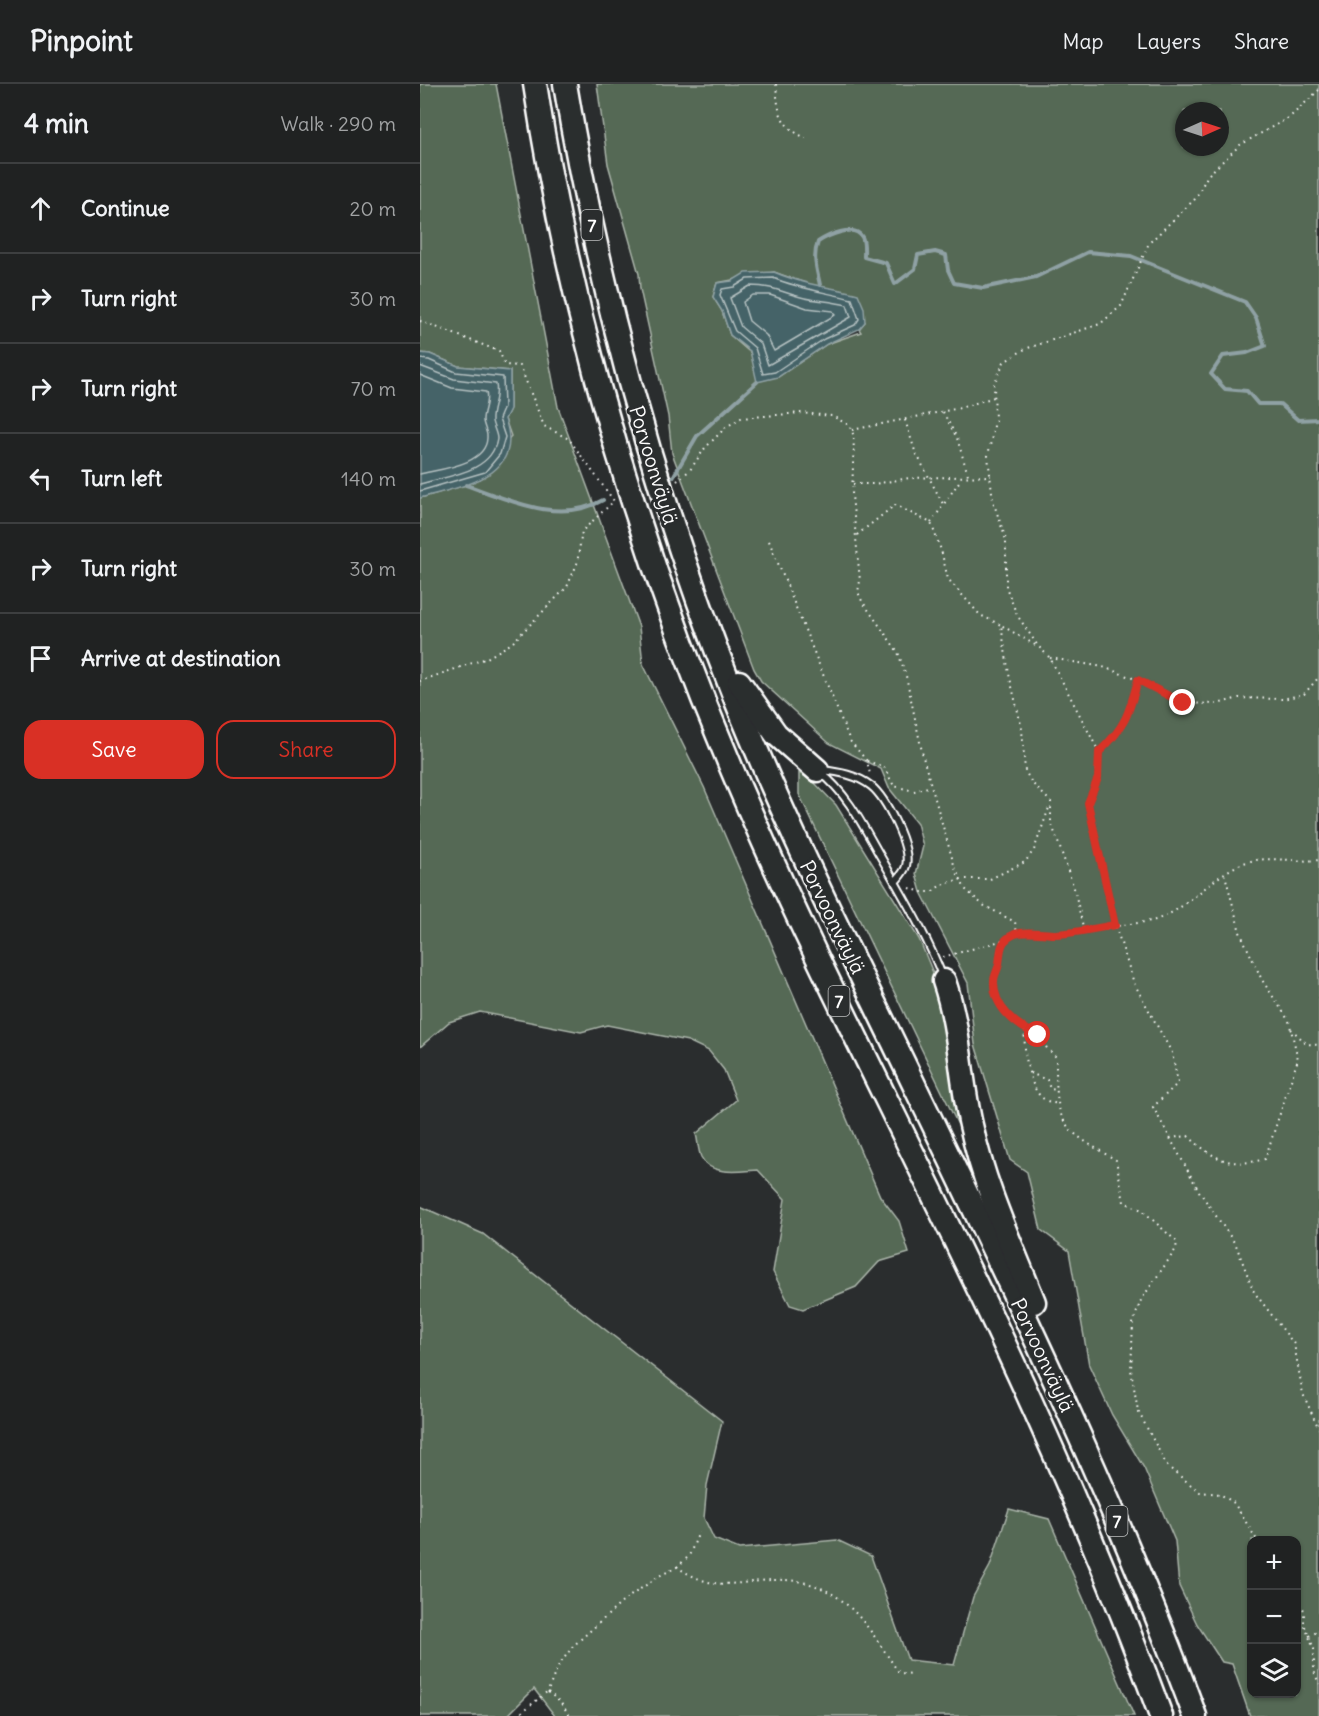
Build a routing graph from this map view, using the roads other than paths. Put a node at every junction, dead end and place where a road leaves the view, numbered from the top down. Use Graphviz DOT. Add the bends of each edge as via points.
graph roads {
  1 [pos="535,84"];
  2 [pos="565,84"];
  3 [pos="714,643"];
  4 [pos="818,770"];
  5 [pos="895,882"];
  6 [pos="944,981"];
  7 [pos="1063,1398"];
  8 [pos="1161,1716"];
  9 [pos="1195,1716"];
  1 -- 8 [label="highway, Porvoonväylä / 7" via="566,255 597,382 636,516 697,685 802,927 1059,1463"];
  2 -- 3 [label="highway, Porvoonväylä / 7" via="624,366 662,497"];
  3 -- 4 [label="highway" via="776,734"];
  3 -- 7 [label="highway, Porvoonväylä / 7" via="805,858"];
  4 -- 5 [label="lane" via="843,793"];
  4 -- 5 [label="lane" via="858,778 872,787 884,803 906,852 904,871"];
  5 -- 6 [label="lane"];
  6 -- 7 [label="highway" via="955,1018 975,1140 999,1214 1047,1333"];
  7 -- 9 [label="highway, Porvoonväylä / 7"];
}
